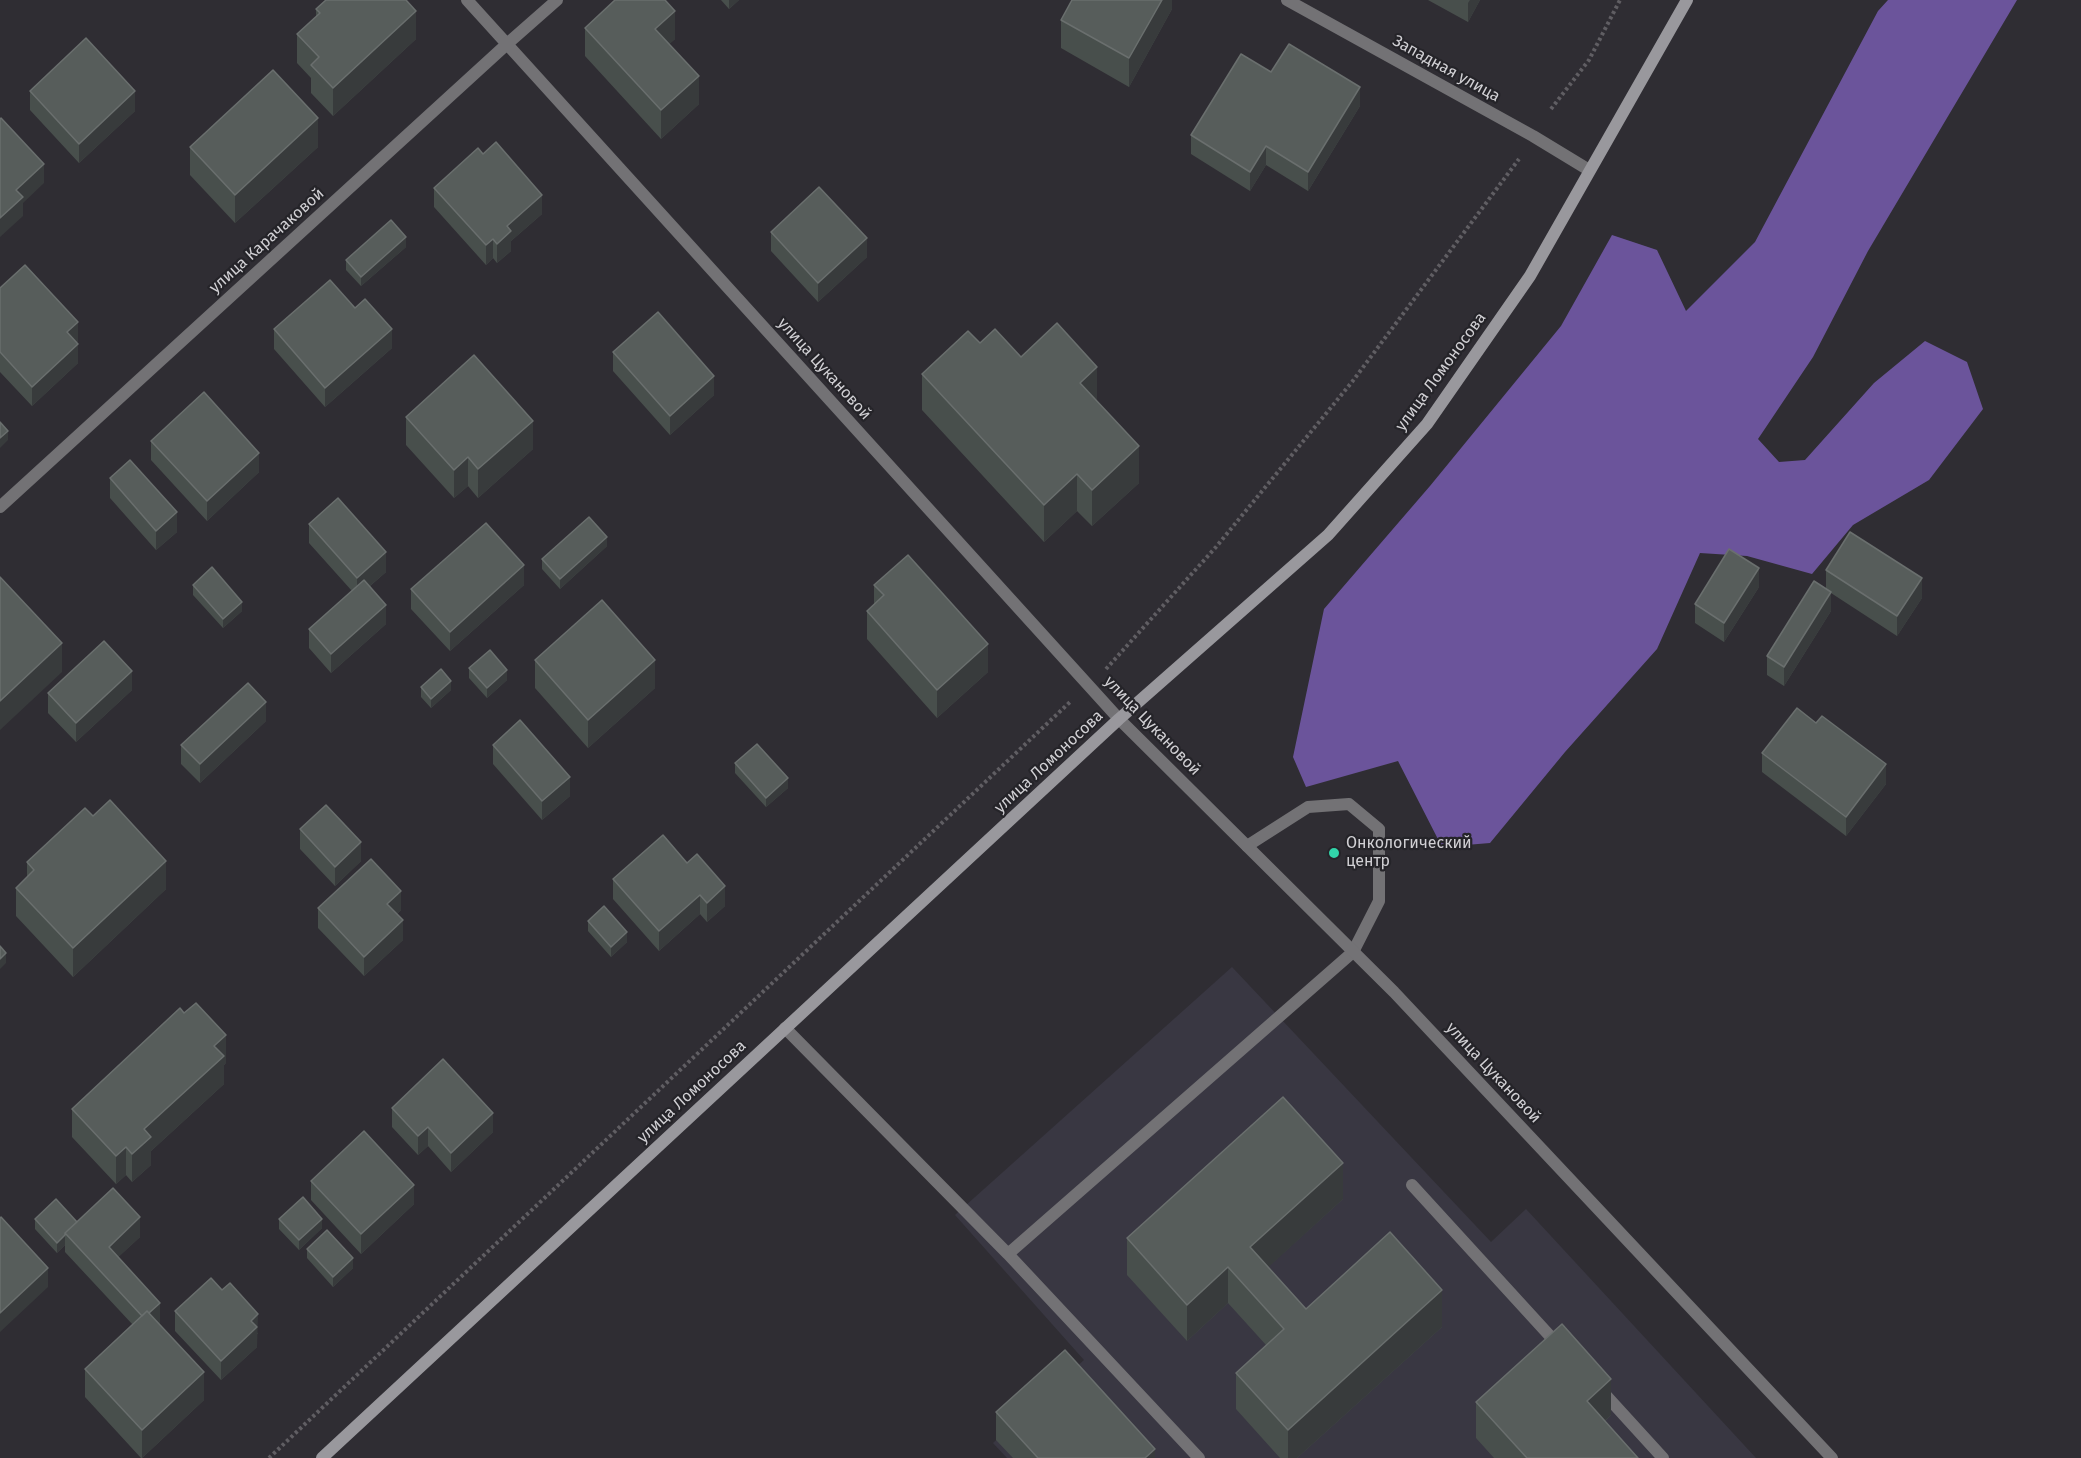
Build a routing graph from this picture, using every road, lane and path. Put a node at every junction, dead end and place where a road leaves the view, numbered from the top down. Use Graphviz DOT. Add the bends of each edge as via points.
graph roads {
  1 [pos="467,0"];
  2 [pos="557,0"];
  3 [pos="1287,0"];
  4 [pos="1620,0"];
  5 [pos="1688,0"];
  6 [pos="507,44"];
  7 [pos="1551,109"];
  8 [pos="1519,159"];
  9 [pos="1589,170"];
  10 [pos="0,507"];
  11 [pos="1108,667"];
  12 [pos="1071,701"];
  13 [pos="1119,719"];
  14 [pos="1247,846"];
  15 [pos="1353,952"];
  16 [pos="785,1029"];
  17 [pos="1412,1185"];
  18 [pos="1008,1254"];
  19 [pos="1566,1352"];
  20 [pos="1590,1379"];
  21 [pos="269,1458"];
  22 [pos="322,1458"];
  23 [pos="1199,1458"];
  24 [pos="1663,1458"];
  25 [pos="1832,1458"];
  1 -- 6 [label="street, улица Цукановой"];
  2 -- 6 [label="street, улица Карачаковой"];
  3 -- 9 [label="street, Западная улица"];
  4 -- 7 [label="path" via="1589,60"];
  5 -- 9 [label="street, улица Ломоносова"];
  6 -- 10 [label="street, улица Карачаковой"];
  6 -- 13 [label="street, улица Цукановой"];
  8 -- 11 [label="path" via="1352,382 1216,547"];
  9 -- 13 [label="street, улица Ломоносова" via="1530,276 1427,424 1328,535"];
  12 -- 21 [label="path"];
  13 -- 14 [label="street, улица Цукановой"];
  13 -- 16 [label="street, улица Ломоносова"];
  14 -- 15 [label="street, улица Цукановой"];
  14 -- 15 [label="street" via="1308,807 1349,804 1379,829 1378,901"];
  15 -- 18 [label="street"];
  15 -- 25 [label="street, улица Цукановой"];
  16 -- 18 [label="street"];
  16 -- 22 [label="street, улица Ломоносова"];
  17 -- 19 [label="street"];
  18 -- 23 [label="street"];
  20 -- 24 [label="street"];
}
